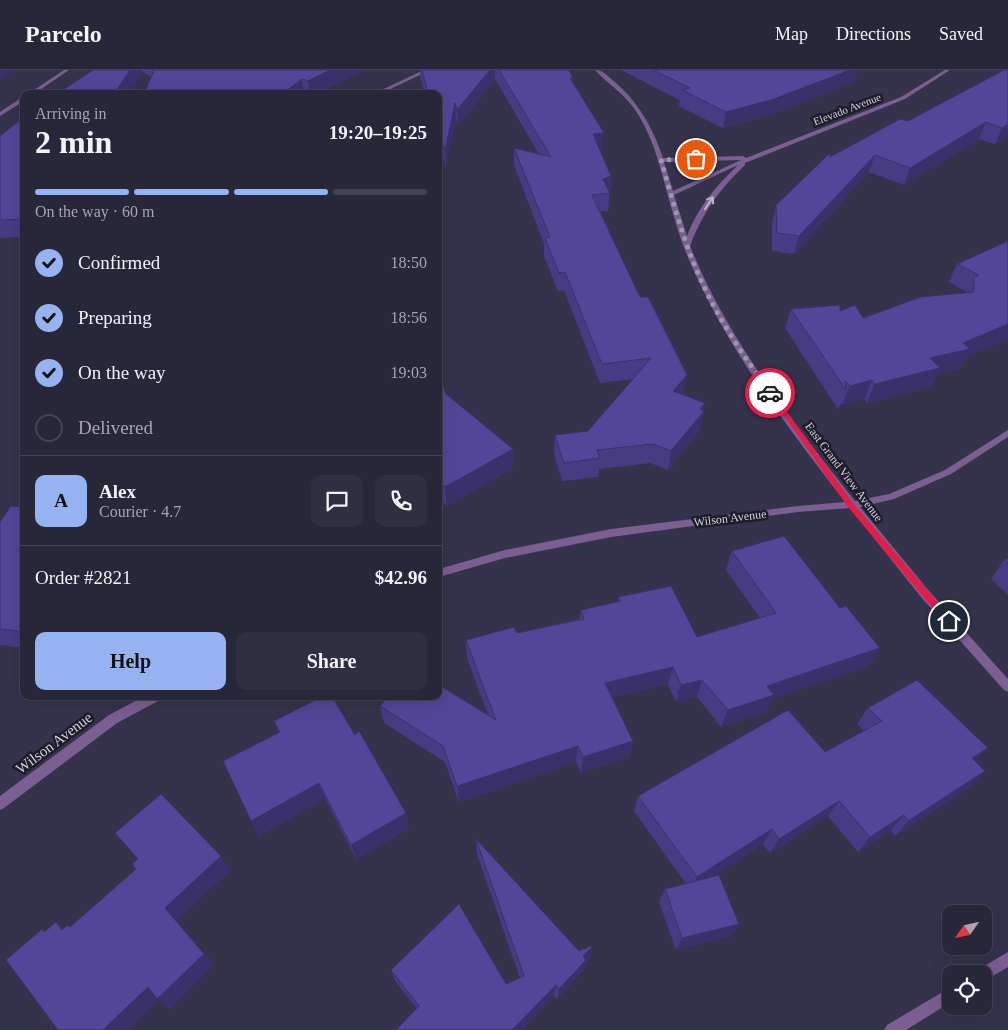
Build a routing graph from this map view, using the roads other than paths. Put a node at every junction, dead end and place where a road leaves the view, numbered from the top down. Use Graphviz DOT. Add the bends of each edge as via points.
graph roads {
  1 [pos="67,70"];
  2 [pos="428,70"];
  3 [pos="596,70"];
  4 [pos="948,70"];
  5 [pos="36,90"];
  6 [pos="385,90"];
  7 [pos="20,101"];
  8 [pos="0,114"];
  9 [pos="749,158"];
  10 [pos="661,160"];
  11 [pos="671,194"];
  12 [pos="687,246"];
  13 [pos="1008,433"];
  14 [pos="851,505"];
  15 [pos="442,572"];
  16 [pos="1008,687"];
  17 [pos="149,700"];
  18 [pos="0,804"];
  19 [pos="1008,959"];
  20 [pos="992,969"];
  21 [pos="942,999"];
  22 [pos="892,1030"];
  1 -- 5 [label="street"];
  2 -- 6 [label="street"];
  3 -- 10 [label="street, East Grand View Avenue" via="633,102 646,122"];
  4 -- 9 [label="street, Elevado Avenue" via="904,98"];
  7 -- 8 [label="street"];
  9 -- 10 [label="street, Elevado Avenue"];
  9 -- 11 [label="street, Elevado Avenue"];
  12 -- 9 [label="street, Elevado Avenue, one-way" via="708,202"];
  10 -- 11 [label="street, East Grand View Avenue"];
  11 -- 12 [label="street, East Grand View Avenue"];
  12 -- 14 [label="street, East Grand View Avenue" via="707,293 735,344"];
  13 -- 14 [label="street, Wilson Avenue" via="948,472 900,495"];
  14 -- 15 [label="street, Wilson Avenue" via="610,533 505,554"];
  14 -- 16 [label="street, East Grand View Avenue"];
  17 -- 18 [label="street, Wilson Avenue" via="113,719"];
  19 -- 20 [label="street"];
  21 -- 22 [label="street"];
}
